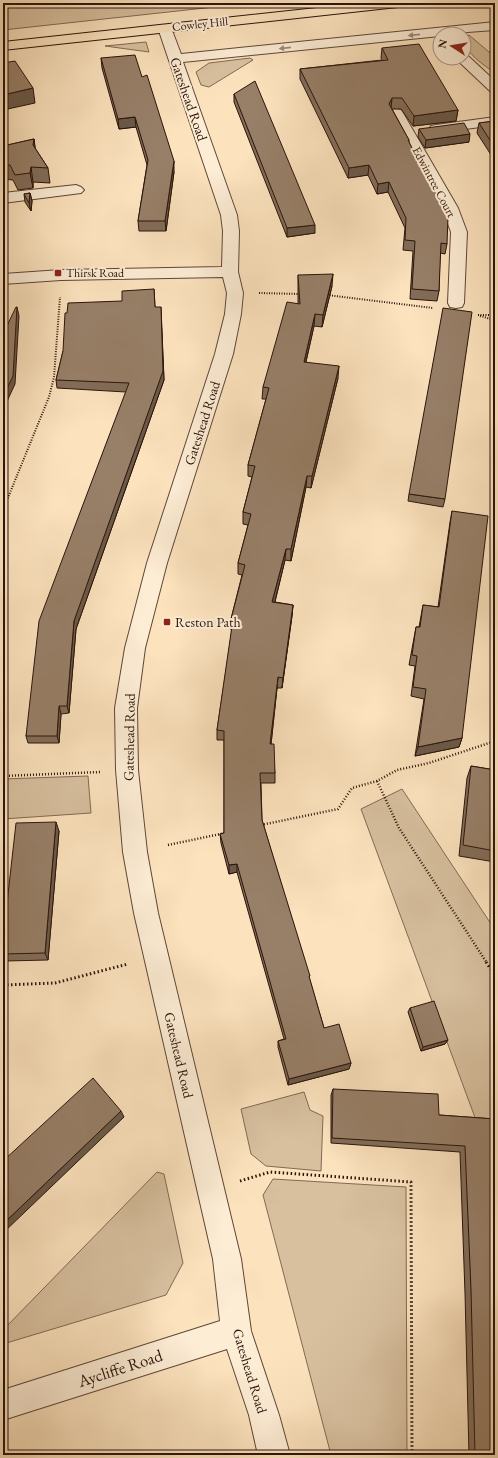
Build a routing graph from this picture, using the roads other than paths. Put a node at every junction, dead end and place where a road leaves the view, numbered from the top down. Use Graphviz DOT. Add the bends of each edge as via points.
graph roads {
  1 [pos="398,3"];
  2 [pos="495,26"];
  3 [pos="165,28"];
  4 [pos="472,29"];
  5 [pos="432,34"];
  6 [pos="3,46"];
  7 [pos="175,59"];
  8 [pos="471,66"];
  9 [pos="495,88"];
  10 [pos="396,113"];
  11 [pos="495,121"];
  12 [pos="407,133"];
  13 [pos="76,190"];
  14 [pos="3,198"];
  15 [pos="3,279"];
  16 [pos="232,282"];
  17 [pos="456,303"];
  18 [pos="236,1331"];
  19 [pos="3,1405"];
  20 [pos="274,1455"];
  1 -- 3 [label="main road, Cowley Hill"];
  2 -- 4 [label="street"];
  3 -- 6 [label="main road, Cowley Hill"];
  3 -- 7 [label="street, Gateshead Road"];
  5 -- 7 [label="street, one-way"];
  7 -- 16 [label="street, Gateshead Road" via="229,215"];
  8 -- 9 [label="street"];
  10 -- 12 [label="street, Edwintree Court"];
  11 -- 12 [label="street, Edwintree Court"];
  12 -- 17 [label="street, Edwintree Court" via="450,208 459,232"];
  13 -- 14 [label="street"];
  15 -- 16 [label="street" via="61,275"];
  16 -- 18 [label="street, Gateshead Road" via="233,314 224,354 156,570 136,648 126,708 129,805 142,890 228,1259"];
  18 -- 19 [label="street, Aycliffe Road"];
  18 -- 20 [label="street, Gateshead Road" via="264,1414"];
}
